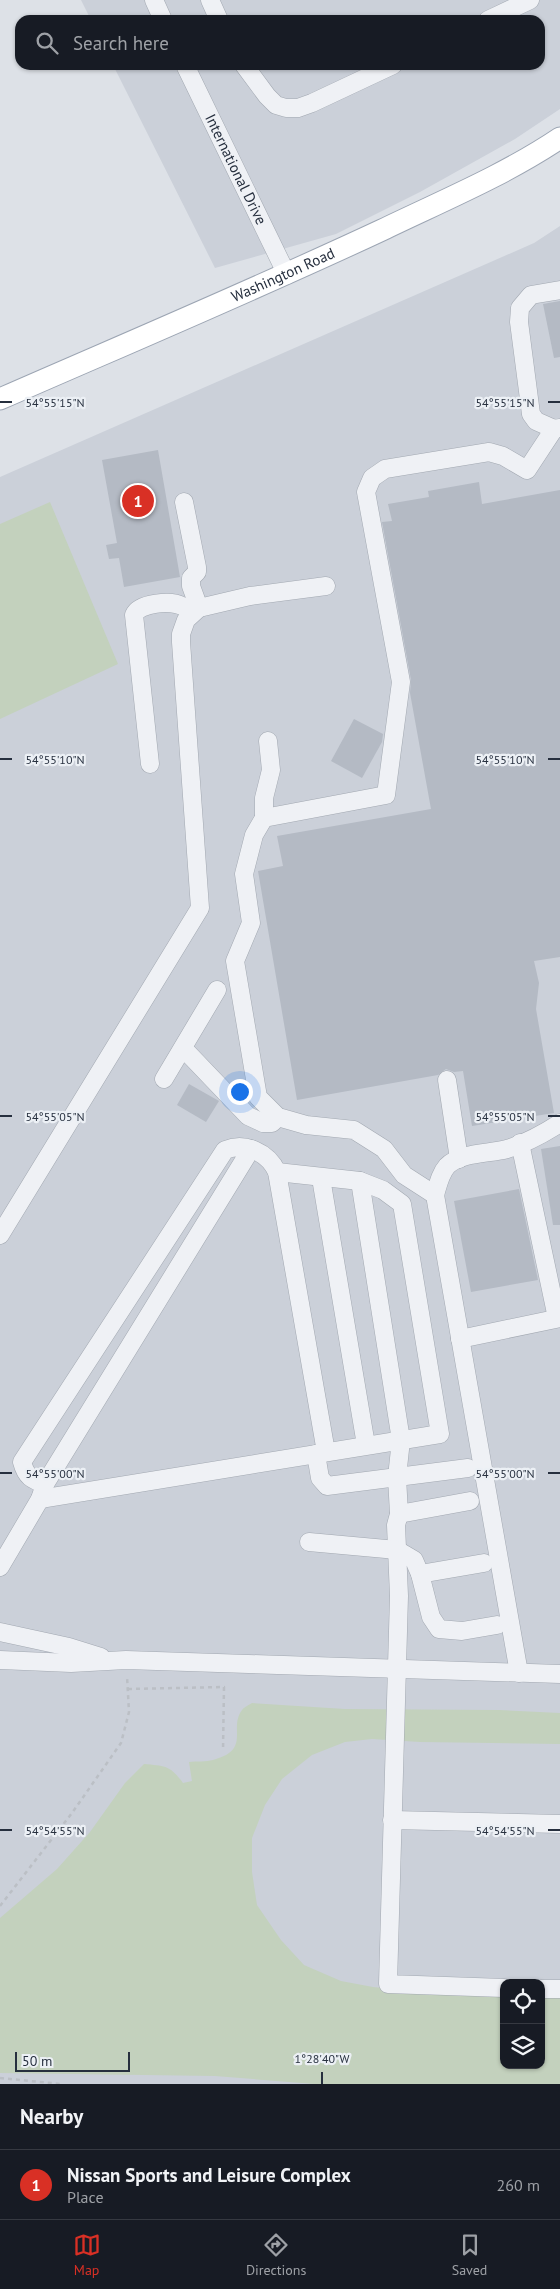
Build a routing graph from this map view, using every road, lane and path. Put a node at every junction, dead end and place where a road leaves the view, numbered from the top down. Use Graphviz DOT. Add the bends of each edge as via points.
graph roads {
  1 [pos="154,0"];
  2 [pos="210,0"];
  3 [pos="530,0"];
  4 [pos="161,15"];
  5 [pos="217,15"];
  6 [pos="498,15"];
  7 [pos="187,70"];
  8 [pos="248,70"];
  9 [pos="383,70"];
  10 [pos="560,138"];
  11 [pos="287,275"];
  12 [pos="560,290"];
  13 [pos="0,399"];
  14 [pos="557,428"];
  15 [pos="184,502"];
  16 [pos="326,586"];
  17 [pos="196,610"];
  18 [pos="268,741"];
  19 [pos="150,764"];
  20 [pos="264,818"];
  21 [pos="217,990"];
  22 [pos="182,1048"];
  23 [pos="164,1079"];
  24 [pos="446,1080"];
  25 [pos="278,1117"];
  26 [pos="560,1123"];
  27 [pos="520,1144"];
  28 [pos="251,1149"];
  29 [pos="459,1159"];
  30 [pos="276,1172"];
  31 [pos="321,1178"];
  32 [pos="360,1181"];
  33 [pos="435,1195"];
  34 [pos="0,1235"];
  35 [pos="558,1318"];
  36 [pos="460,1339"];
  37 [pos="401,1440"];
  38 [pos="366,1445"];
  39 [pos="321,1453"];
  40 [pos="468,1468"];
  41 [pos="397,1477"];
  42 [pos="42,1491"];
  43 [pos="470,1501"];
  44 [pos="399,1514"];
  45 [pos="309,1542"];
  46 [pos="0,1550"];
  47 [pos="397,1550"];
  48 [pos="484,1563"];
  49 [pos="0,1567"];
  50 [pos="420,1574"];
  51 [pos="497,1625"];
  52 [pos="0,1632"];
  53 [pos="0,1660"];
  54 [pos="108,1660"];
  55 [pos="126,1660"];
  56 [pos="397,1669"];
  57 [pos="519,1673"];
  58 [pos="560,1674"];
  59 [pos="128,1689"];
  60 [pos="223,1750"];
  61 [pos="392,1820"];
  62 [pos="560,1824"];
  63 [pos="0,1906"];
  64 [pos="500,1988"];
  65 [pos="545,1989"];
  66 [pos="560,1989"];
  67 [pos="0,2078"];
  68 [pos="61,2084"];
  1 -- 4 [label="street"];
  2 -- 5 [label="street"];
  3 -- 6 [label="street"];
  7 -- 11 [label="street, International Drive"];
  8 -- 9 [label="street" via="276,105 298,108"];
  10 -- 11 [label="main road, Washington Road" via="463,191"];
  11 -- 13 [label="main road, Washington Road"];
  12 -- 14 [label="street" via="531,296 520,308 519,322 531,414 536,421"];
  14 -- 20 [label="street" via="527,470 489,452 385,469 372,478 366,492 401,682 386,795"];
  15 -- 17 [label="street" via="197,567 191,578"];
  16 -- 17 [label="street" via="250,596"];
  17 -- 19 [label="street" via="176,604 158,604 140,608 134,616"];
  17 -- 34 [label="street" via="183,627 181,642 200,908"];
  18 -- 20 [label="street" via="271,770 264,798"];
  20 -- 25 [label="street" via="254,835 244,874 250,923 235,961 258,1097"];
  21 -- 22 [label="street"];
  22 -- 23 [label="street"];
  22 -- 25 [label="street" via="248,1116 263,1123 272,1123"];
  24 -- 29 [label="street"];
  25 -- 33 [label="street" via="306,1125 354,1130 384,1149 404,1174"];
  26 -- 27 [label="street"];
  27 -- 29 [label="street"];
  27 -- 35 [label="street"];
  28 -- 30 [label="street" via="268,1158"];
  28 -- 42 [label="street"];
  28 -- 42 [label="street" via="235,1146 225,1150 22,1462 30,1480"];
  29 -- 33 [label="street" via="448,1166 440,1178"];
  30 -- 31 [label="street"];
  30 -- 39 [label="street"];
  31 -- 32 [label="street"];
  31 -- 38 [label="street"];
  32 -- 37 [label="street"];
  32 -- 37 [label="street" via="383,1190 402,1204 440,1434"];
  33 -- 36 [label="street"];
  35 -- 36 [label="street"];
  36 -- 57 [label="street"];
  37 -- 38 [label="street"];
  37 -- 41 [label="street"];
  38 -- 39 [label="street"];
  39 -- 41 [label="street" via="320,1478 327,1486"];
  39 -- 42 [label="street"];
  40 -- 41 [label="street"];
  41 -- 44 [label="street"];
  42 -- 46 [label="street" via="33,1495"];
  42 -- 49 [label="street"];
  43 -- 44 [label="street"];
  44 -- 47 [label="street"];
  45 -- 47 [label="street"];
  47 -- 50 [label="street" via="414,1560"];
  47 -- 56 [label="street" via="400,1596"];
  48 -- 50 [label="street"];
  50 -- 51 [label="street" via="431,1617 438,1629 462,1631"];
  52 -- 54 [label="street" via="69,1647"];
  53 -- 54 [label="street" via="71,1663"];
  54 -- 55 [label="street"];
  55 -- 56 [label="street"];
  55 -- 59 [label="path"];
  56 -- 57 [label="street"];
  56 -- 61 [label="street"];
  57 -- 58 [label="street"];
  59 -- 60 [label="path" via="224,1687"];
  59 -- 63 [label="path" via="129,1712 121,1743"];
  61 -- 62 [label="street"];
  61 -- 64 [label="street" via="388,1984"];
  65 -- 66 [label="street"];
  67 -- 68 [label="path"];
}
